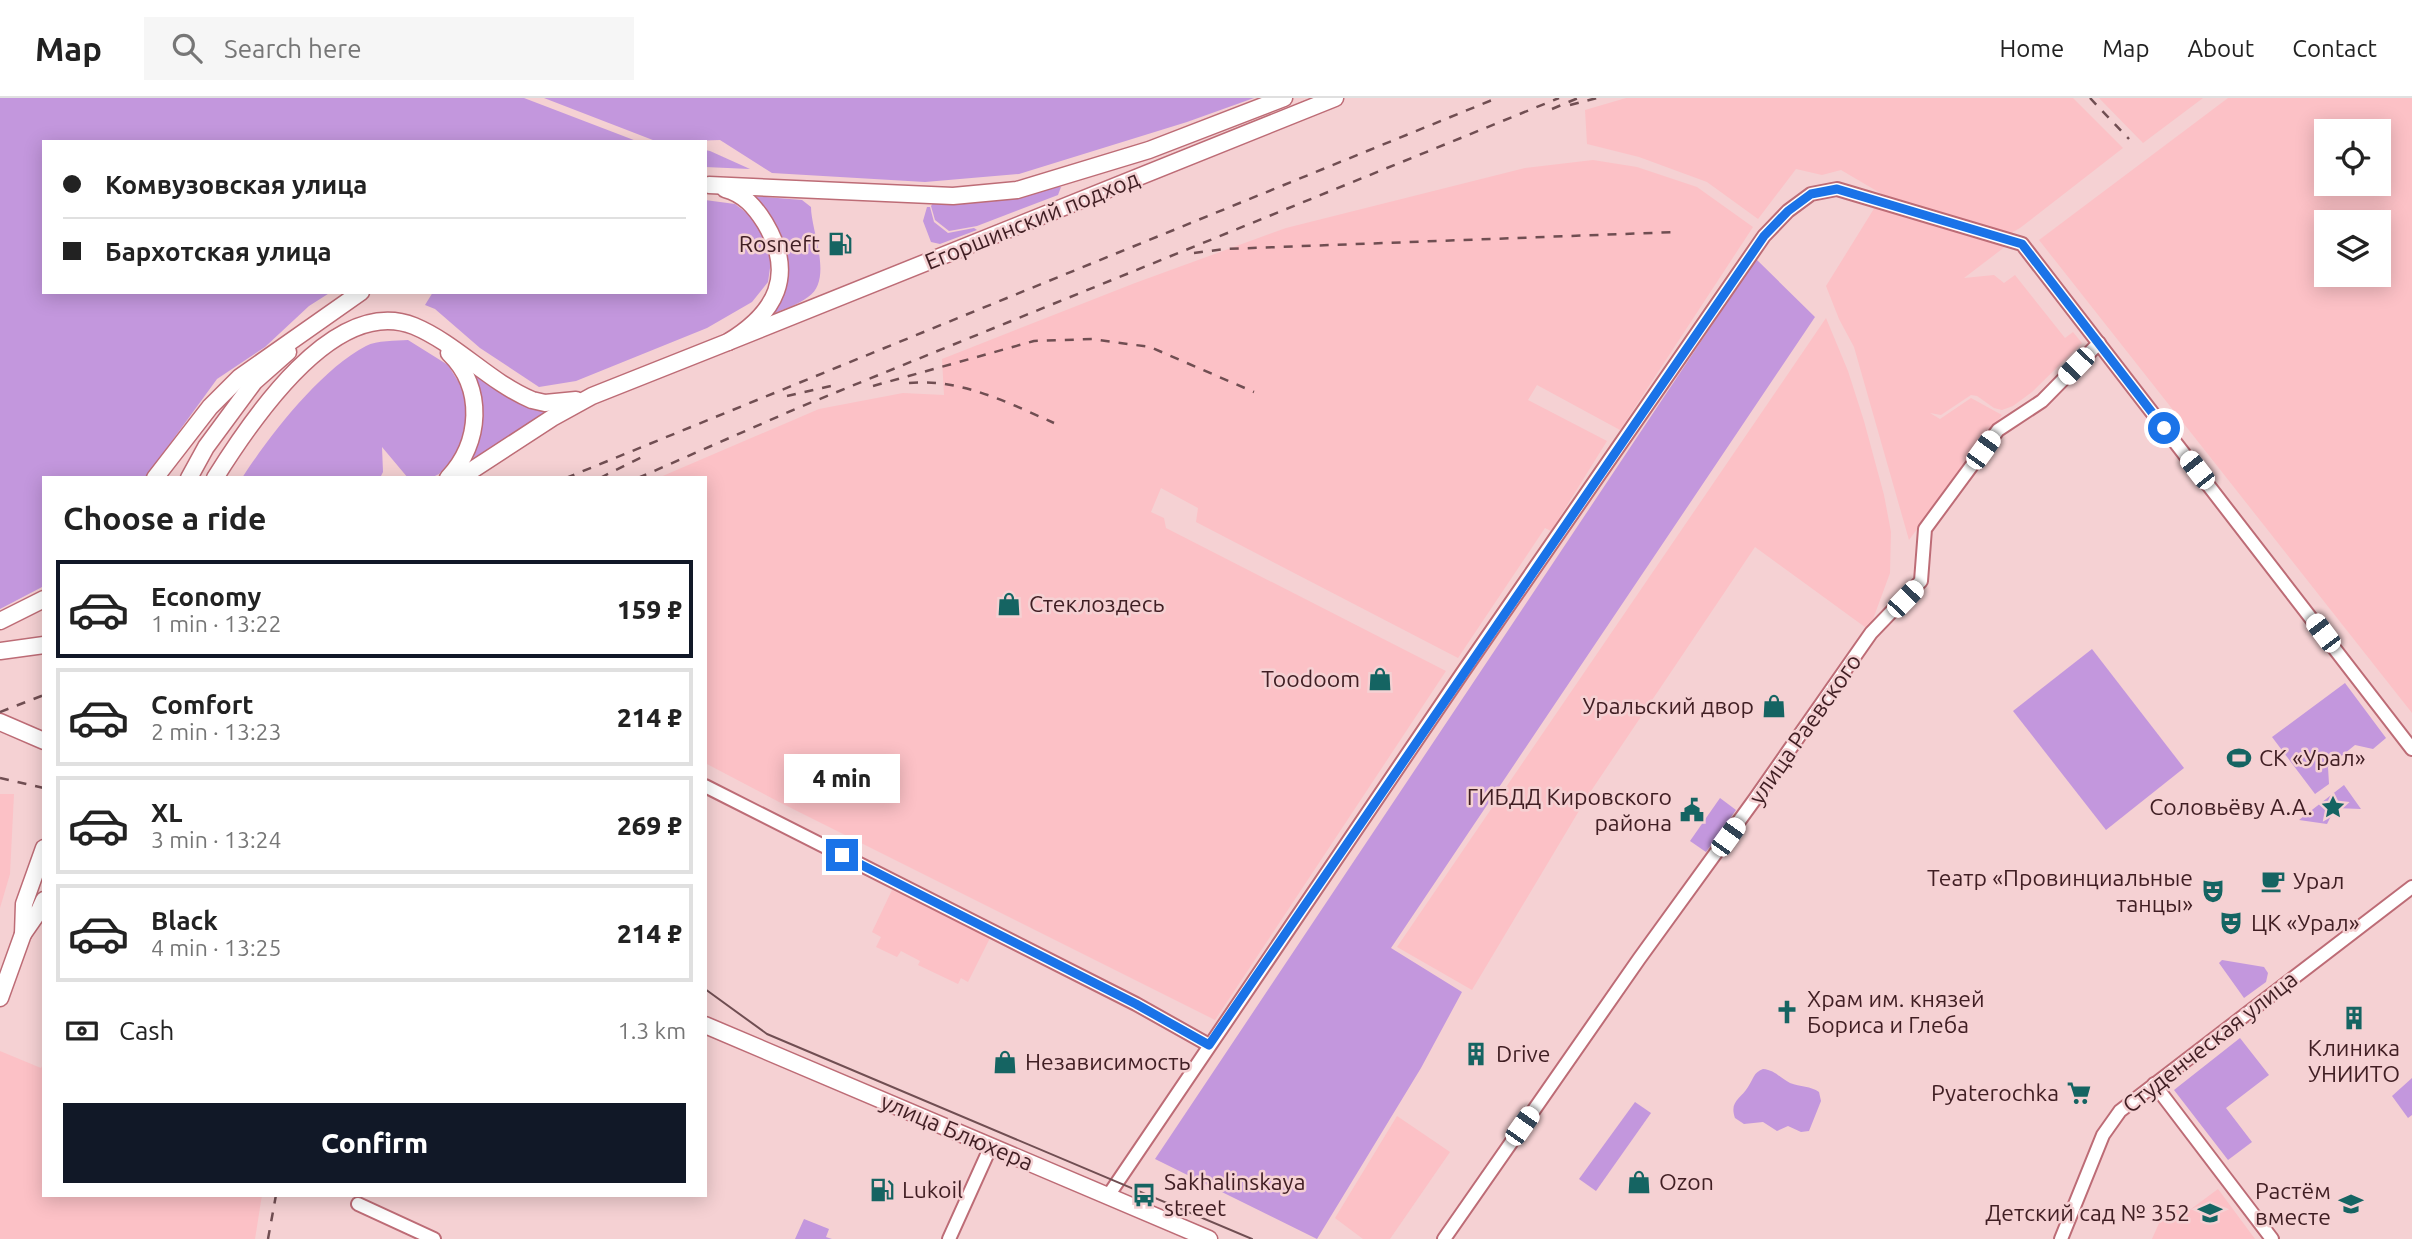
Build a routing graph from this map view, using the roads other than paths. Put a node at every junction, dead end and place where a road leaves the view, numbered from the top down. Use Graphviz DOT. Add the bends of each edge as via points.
graph roads {
  1 [pos="1284,98"];
  2 [pos="1335,98"];
  3 [pos="707,184"];
  4 [pos="358,294"];
  5 [pos="326,317"];
  6 [pos="426,333"];
  7 [pos="728,342"];
  8 [pos="2099,343"];
  9 [pos="592,396"];
  10 [pos="157,476"];
  11 [pos="189,476"];
  12 [pos="216,476"];
  13 [pos="450,476"];
  14 [pos="463,476"];
  15 [pos="42,600"];
  16 [pos="0,621"];
  17 [pos="42,646"];
  18 [pos="0,651"];
  19 [pos="0,722"];
  20 [pos="42,740"];
  21 [pos="2412,749"];
  22 [pos="707,787"];
  23 [pos="42,854"];
  24 [pos="2412,887"];
  25 [pos="42,904"];
  26 [pos="23,934"];
  27 [pos="0,998"];
  28 [pos="707,1026"];
  29 [pos="1209,1045"];
  30 [pos="2154,1084"];
  31 [pos="991,1146"];
  32 [pos="1108,1196"];
  33 [pos="358,1205"];
  34 [pos="435,1239"];
  35 [pos="949,1239"];
  36 [pos="1209,1239"];
  37 [pos="1444,1239"];
  38 [pos="2062,1239"];
  39 [pos="2272,1239"];
  1 -- 3 [label="main road, Егоршинский подход" via="1149,150 1017,190 953,196"];
  2 -- 7 [label="main road, Егоршинский подход"];
  3 -- 7 [label="main road" via="739,195 755,208 774,239 780,264 778,288 768,308 757,322"];
  4 -- 5 [label="main road"];
  5 -- 10 [label="main road" via="240,377 210,407"];
  5 -- 11 [label="main road" via="254,382"];
  6 -- 9 [label="main road" via="532,400 562,402"];
  6 -- 12 [label="main road" via="385,321 333,339 278,391"];
  6 -- 13 [label="main road" via="456,359 473,397 471,442"];
  7 -- 9 [label="main road"];
  8 -- 21 [label="street"];
  8 -- 29 [label="street" via="2022,244 1837,189 1811,194 1788,211 1764,236"];
  8 -- 37 [label="street, улица Раевского" via="2042,401 1997,430 1924,529 1921,582 1871,634"];
  9 -- 14 [label="main road"];
  15 -- 16 [label="main road"];
  17 -- 18 [label="main road"];
  19 -- 20 [label="main road"];
  22 -- 29 [label="street"];
  23 -- 26 [label="main road" via="24,904"];
  24 -- 30 [label="street, Студенческая улица"];
  25 -- 26 [label="main road"];
  26 -- 27 [label="main road"];
  28 -- 31 [label="main road, улица Блюхера"];
  29 -- 32 [label="street"];
  30 -- 38 [label="street, Студенческая улица" via="2110,1123"];
  30 -- 39 [label="street"];
  31 -- 32 [label="main road, улица Блюхера"];
  31 -- 35 [label="street"];
  32 -- 36 [label="main road, улица Блюхера"];
  33 -- 34 [label="street"];
}
